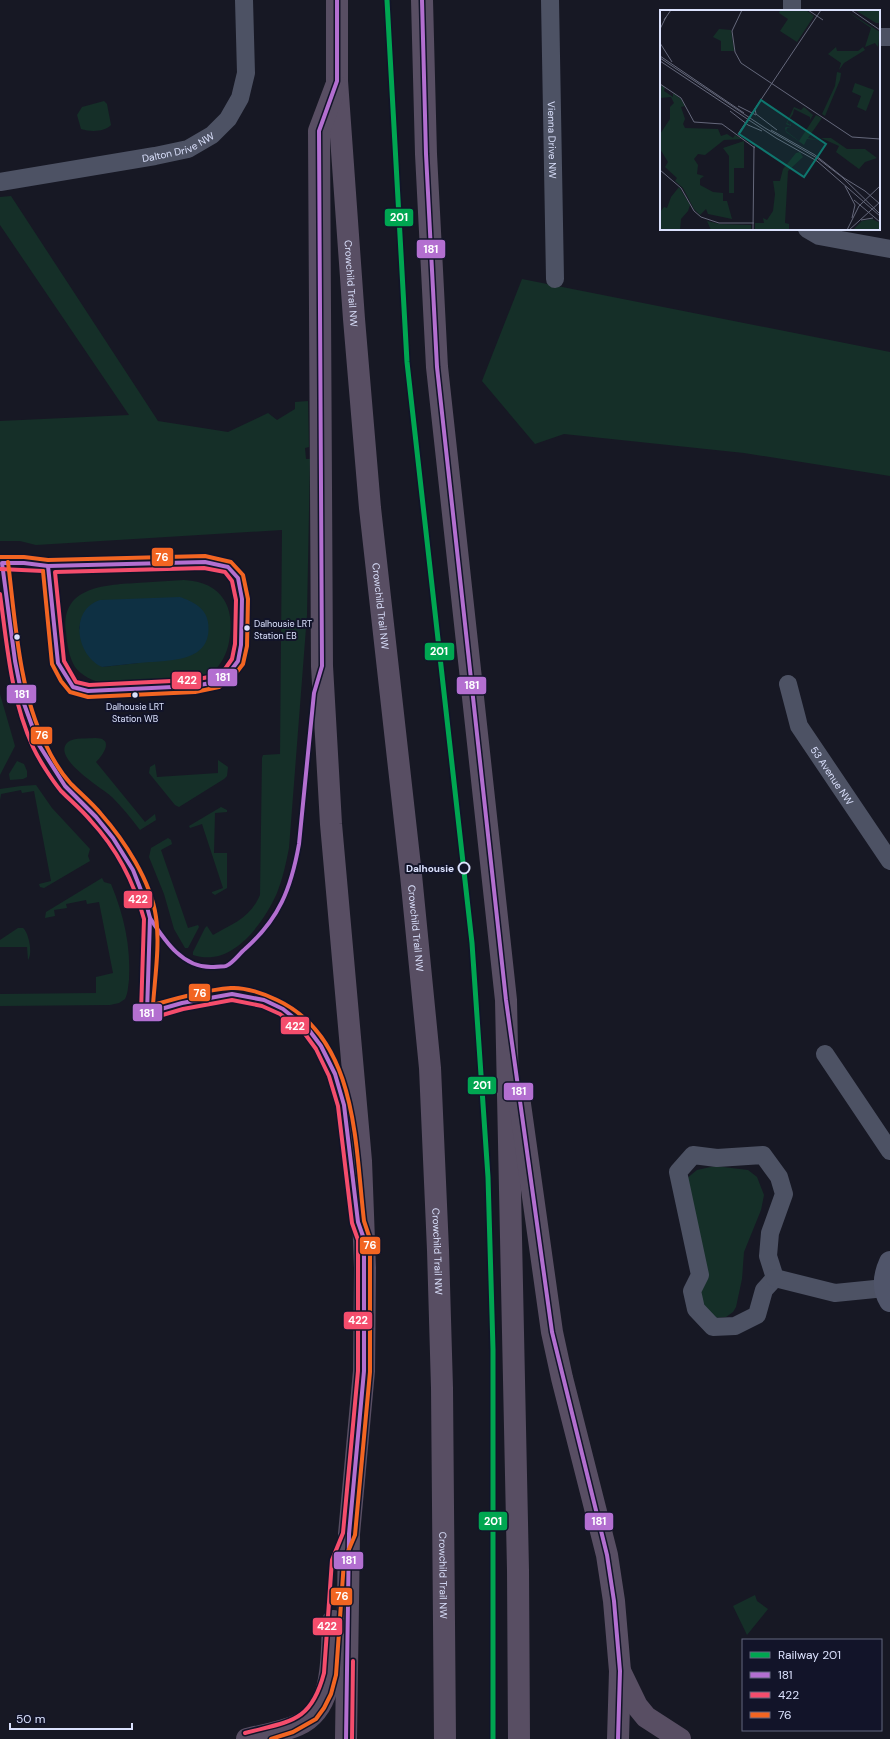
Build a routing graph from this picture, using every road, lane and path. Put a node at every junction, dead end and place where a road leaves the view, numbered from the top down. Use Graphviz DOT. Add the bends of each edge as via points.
graph roads {
  1 [pos="244,0"];
  2 [pos="337,0"];
  3 [pos="422,0"];
  4 [pos="550,0"];
  5 [pos="338,81"];
  6 [pos="0,182"];
  7 [pos="809,230"];
  8 [pos="890,249"];
  9 [pos="555,279"];
  10 [pos="788,684"];
  11 [pos="890,860"];
  12 [pos="506,1000"];
  13 [pos="825,1054"];
  14 [pos="890,1151"];
  15 [pos="890,1262"];
  16 [pos="775,1278"];
  17 [pos="887,1295"];
  18 [pos="349,1534"];
  19 [pos="620,1671"];
  20 [pos="247,1739"];
  21 [pos="346,1739"];
  22 [pos="445,1739"];
  23 [pos="519,1739"];
  24 [pos="618,1739"];
  25 [pos="680,1739"];
  1 -- 6 [label="street, Dalton Drive NW" via="246,73 240,98 228,119 212,135 188,148 155,156"];
  2 -- 5 [label="highway, Crowchild Trail NW"];
  3 -- 12 [label="highway" via="426,154 437,367"];
  4 -- 9 [label="street, Vienna Drive NW"];
  5 -- 18 [label="highway" via="319,131 322,666 331,824 361,1161 365,1260 364,1371"];
  5 -- 22 [label="highway, Crowchild Trail NW" via="370,508 430,1068 442,1388"];
  7 -- 8 [label="street" via="819,236"];
  10 -- 11 [label="street, 53 Avenue NW" via="799,726"];
  12 -- 19 [label="highway" via="552,1332 608,1555"];
  12 -- 23 [label="highway"];
  13 -- 14 [label="street"];
  15 -- 17 [label="street" via="886,1273"];
  16 -- 16 [label="street" via="764,1290 757,1315 735,1326 713,1327 696,1309 692,1291 700,1275 678,1172 693,1155 717,1158 763,1155 776,1172 784,1194 770,1233 768,1256"];
  16 -- 17 [label="street" via="835,1293"];
  18 -- 20 [label="highway" via="338,1560 330,1674 326,1692 313,1715 298,1725"];
  18 -- 21 [label="highway"];
  19 -- 24 [label="highway"];
  19 -- 25 [label="highway" via="637,1706 646,1717"];
}
